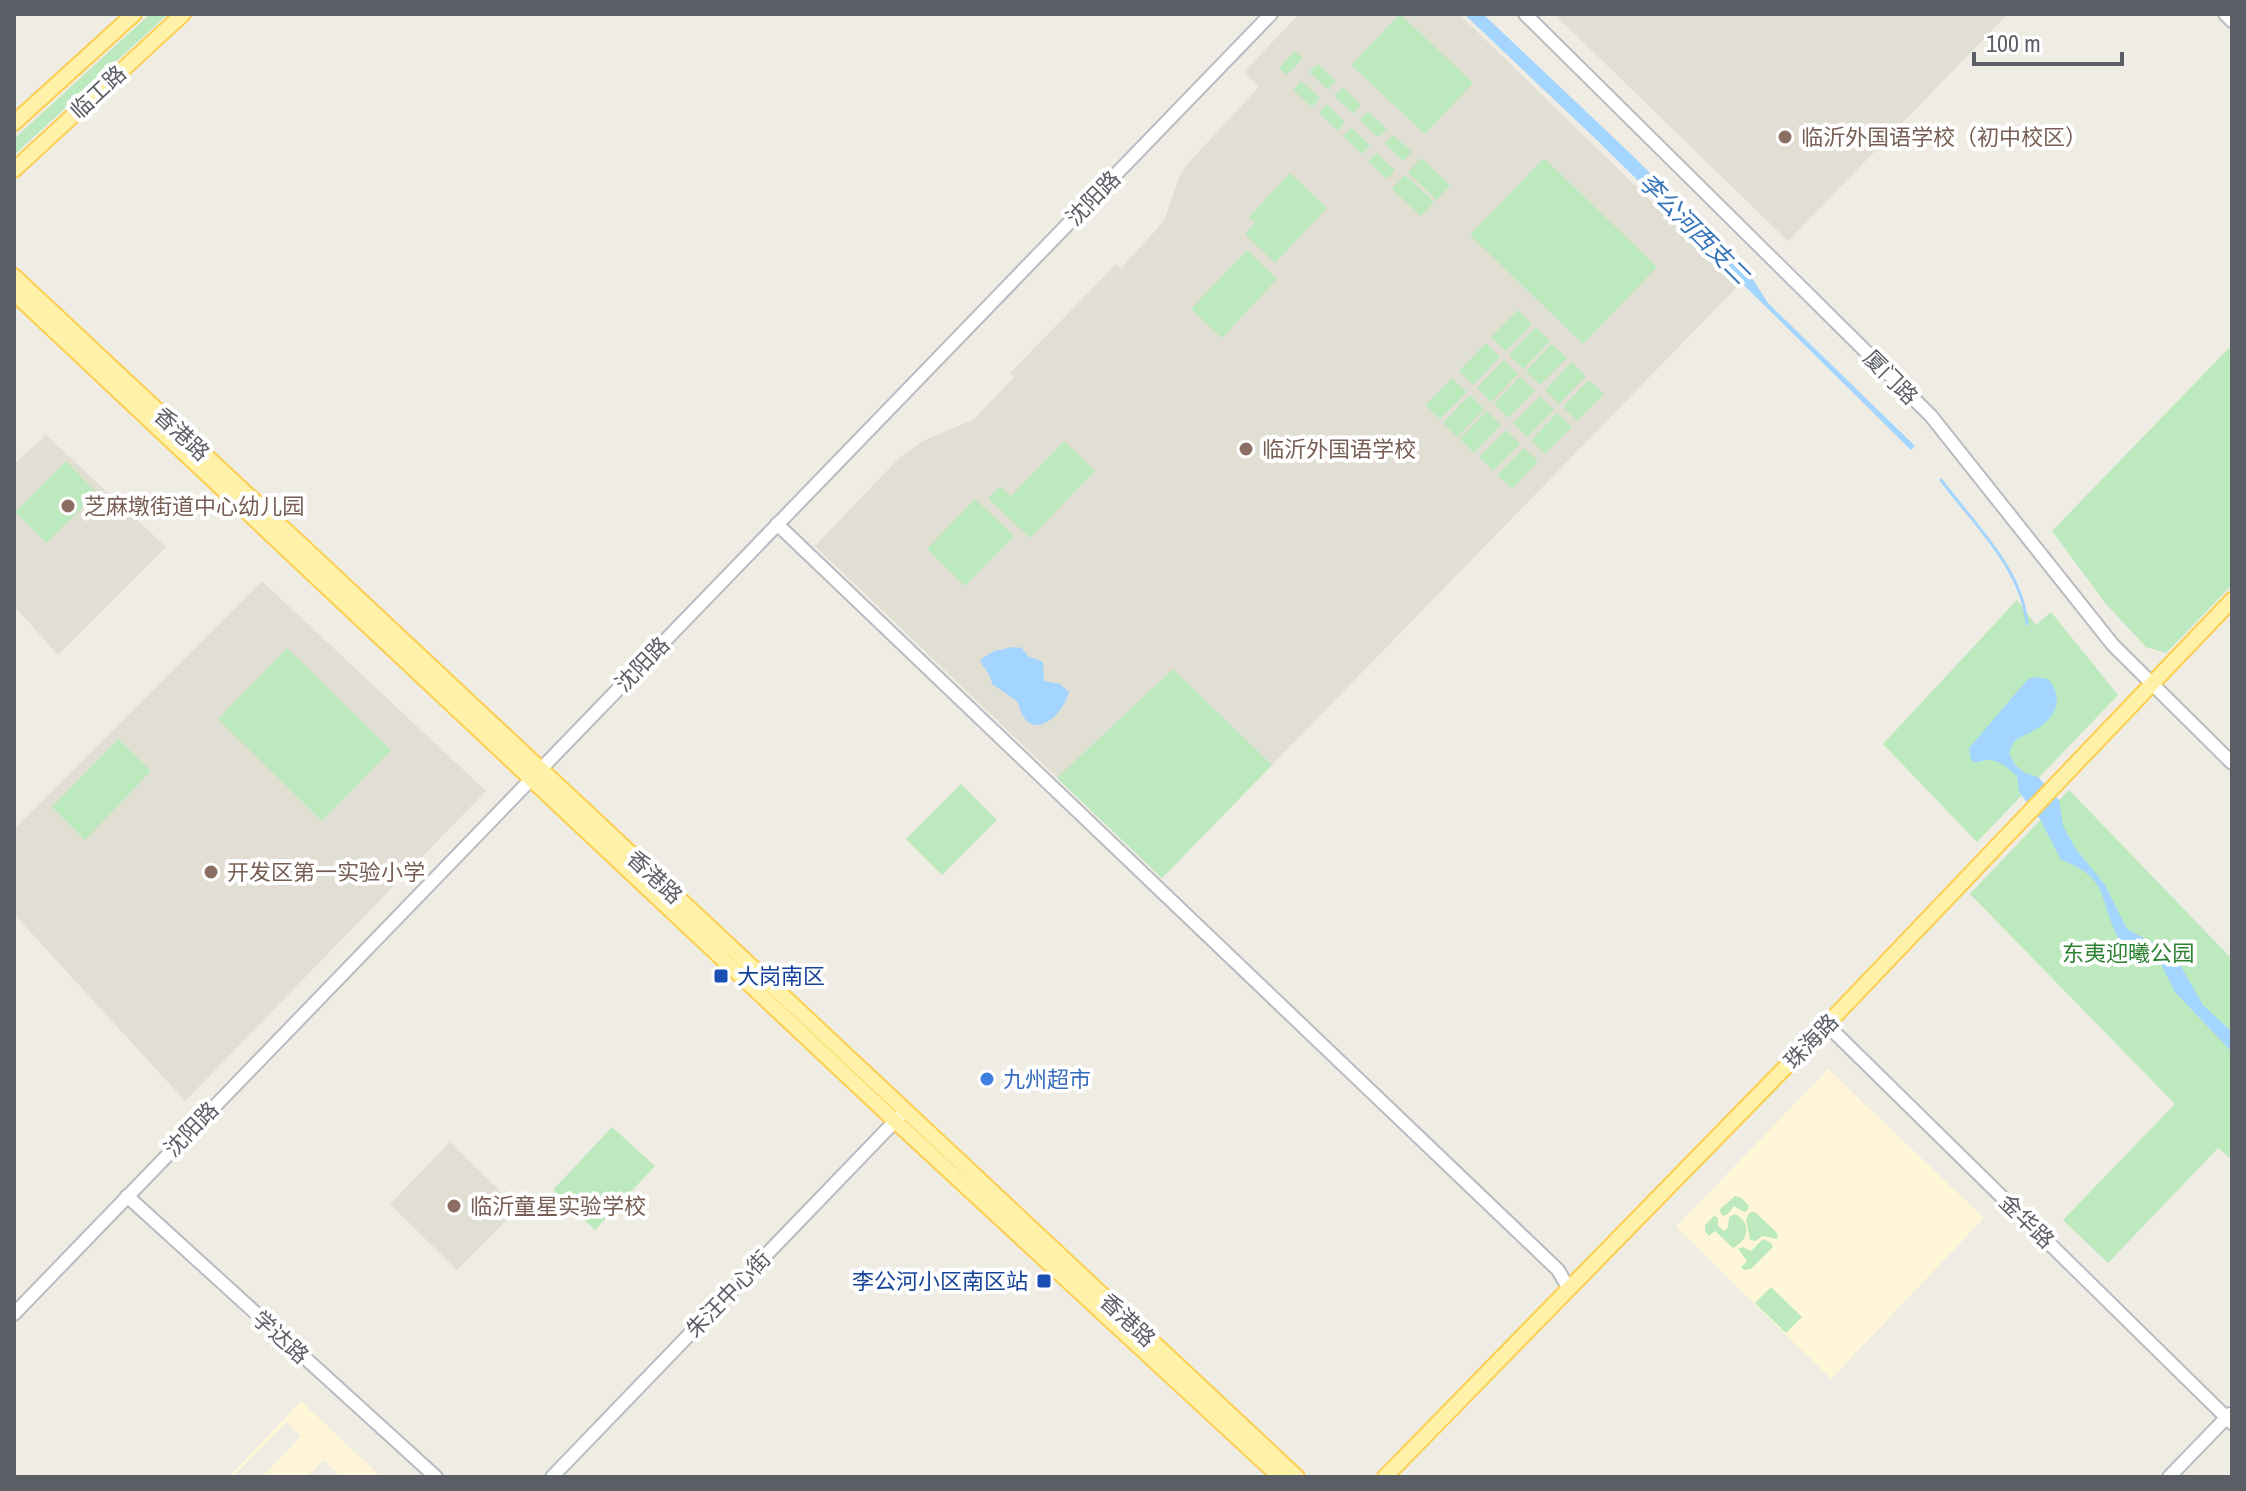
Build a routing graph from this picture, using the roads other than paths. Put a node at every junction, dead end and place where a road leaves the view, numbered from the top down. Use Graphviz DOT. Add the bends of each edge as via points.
graph roads {
  1 [pos="134,14"];
  2 [pos="183,14"];
  3 [pos="1271,14"];
  4 [pos="1525,14"];
  5 [pos="2225,14"];
  6 [pos="2232,21"];
  7 [pos="14,123"];
  8 [pos="14,170"];
  9 [pos="14,276"];
  10 [pos="14,293"];
  11 [pos="777,524"];
  12 [pos="2232,600"];
  13 [pos="2152,683"];
  14 [pos="2232,763"];
  15 [pos="535,774"];
  16 [pos="1827,1025"];
  17 [pos="900,1116"];
  18 [pos="127,1196"];
  19 [pos="1569,1289"];
  20 [pos="14,1314"];
  21 [pos="2230,1417"];
  22 [pos="436,1477"];
  23 [pos="552,1477"];
  24 [pos="1280,1477"];
  25 [pos="1297,1477"];
  26 [pos="1385,1477"];
  27 [pos="2169,1477"];
  1 -- 7 [label="main road, 临工路"];
  2 -- 8 [label="main road, 临工路"];
  3 -- 11 [label="street, 沈阳路"];
  4 -- 13 [label="street, 厦门路" via="1931,416 2113,645"];
  5 -- 6 [label="street"];
  9 -- 15 [label="main road, 香港路"];
  10 -- 15 [label="main road, 香港路"];
  11 -- 15 [label="street, 沈阳路"];
  11 -- 19 [label="street" via="1558,1270"];
  12 -- 13 [label="main road, 珠海路"];
  13 -- 14 [label="street, 厦门路"];
  13 -- 16 [label="main road, 珠海路"];
  15 -- 17 [label="main road, 香港路"];
  15 -- 18 [label="street, 沈阳路"];
  16 -- 19 [label="main road, 珠海路"];
  16 -- 21 [label="street, 金华路"];
  17 -- 23 [label="street, 朱汪中心街"];
  17 -- 24 [label="main road, 香港路"];
  17 -- 25 [label="main road, 香港路"];
  18 -- 20 [label="street, 沈阳路"];
  18 -- 22 [label="street, 学达路"];
  19 -- 26 [label="main road, 珠海路"];
  21 -- 27 [label="street, 金华路"];
}
